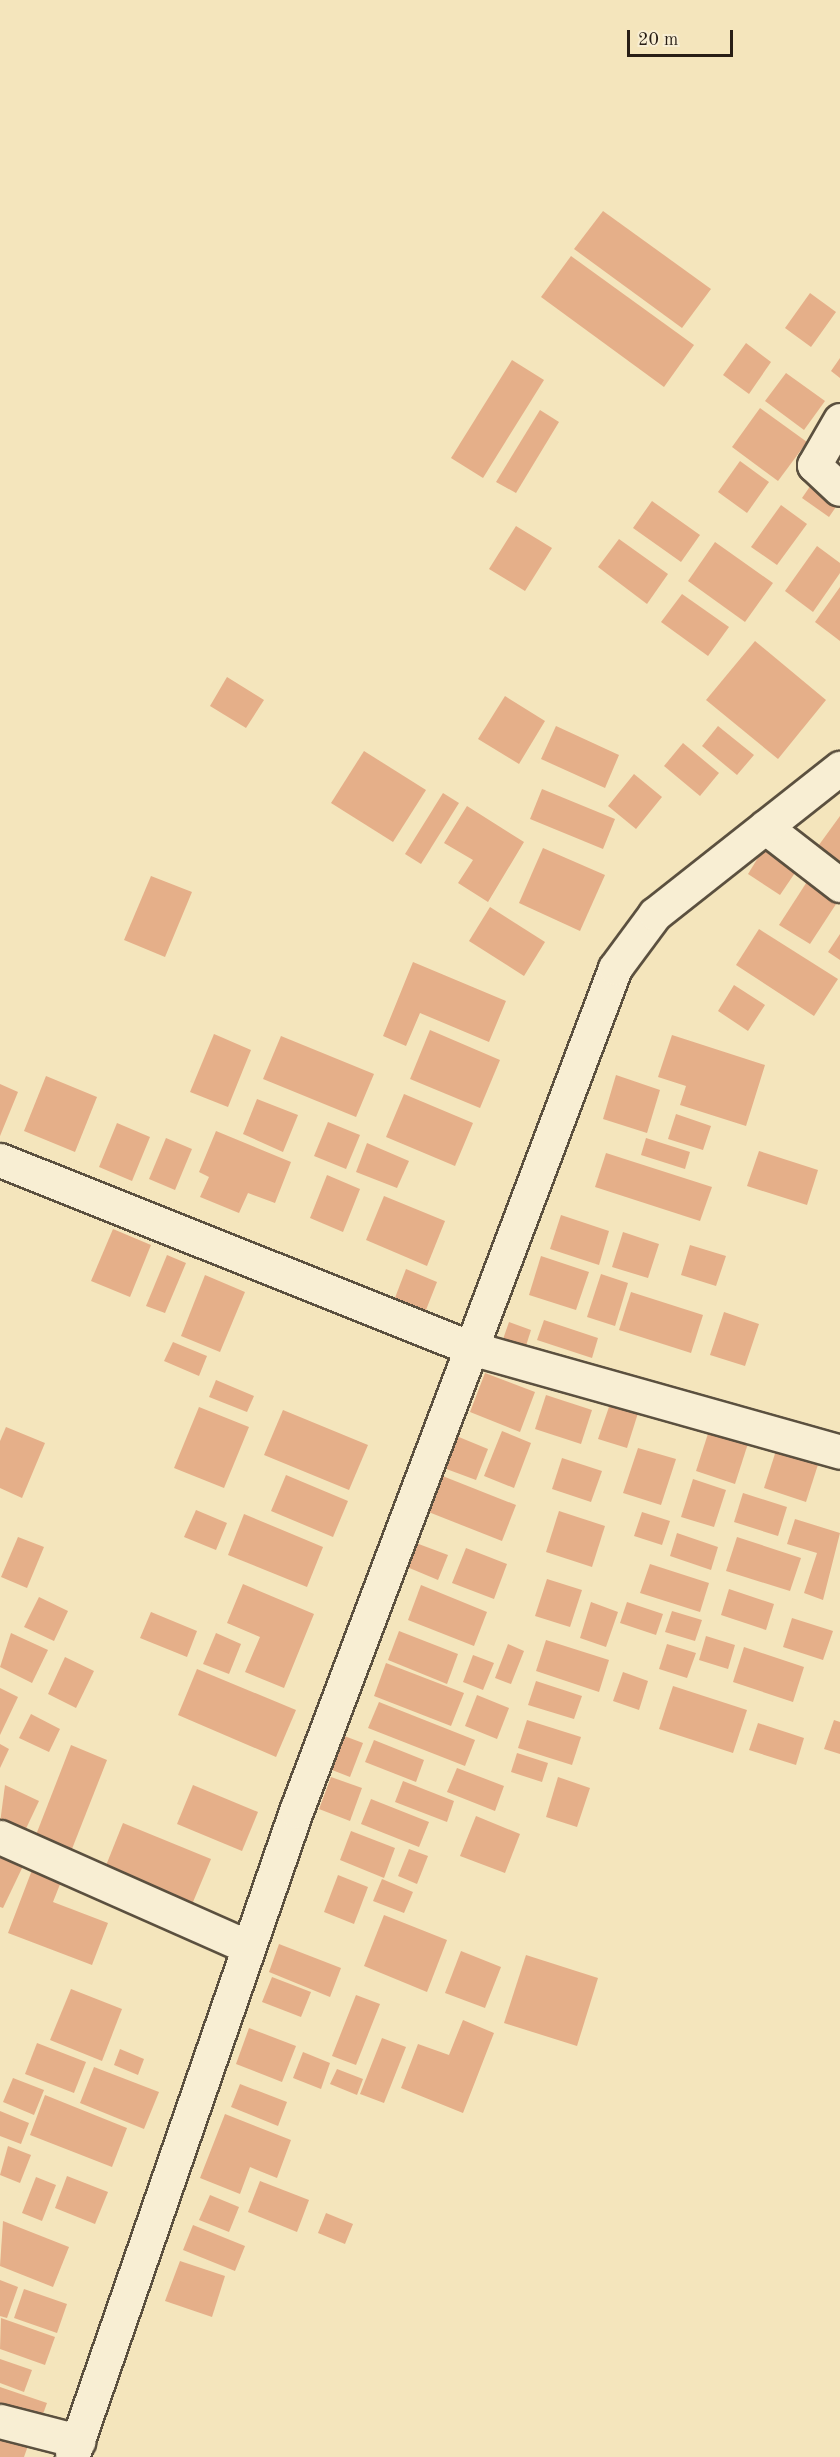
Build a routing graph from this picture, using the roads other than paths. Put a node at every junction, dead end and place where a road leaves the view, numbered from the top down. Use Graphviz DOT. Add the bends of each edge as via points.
graph roads {
  1 [pos="840,420"];
  2 [pos="840,489"];
  3 [pos="840,768"];
  4 [pos="765,827"];
  5 [pos="840,885"];
  6 [pos="0,1160"];
  7 [pos="471,1348"];
  8 [pos="840,1452"];
  9 [pos="0,1837"];
  10 [pos="248,1947"];
  11 [pos="0,2421"];
  12 [pos="75,2449"];
  1 -- 2 [label="street" via="814,465"];
  3 -- 4 [label="street"];
  4 -- 5 [label="street"];
  4 -- 7 [label="street" via="655,914 630,943"];
  6 -- 7 [label="street"];
  7 -- 8 [label="street"];
  7 -- 10 [label="street"];
  9 -- 10 [label="street"];
  10 -- 12 [label="street"];
  11 -- 12 [label="street"];
}
